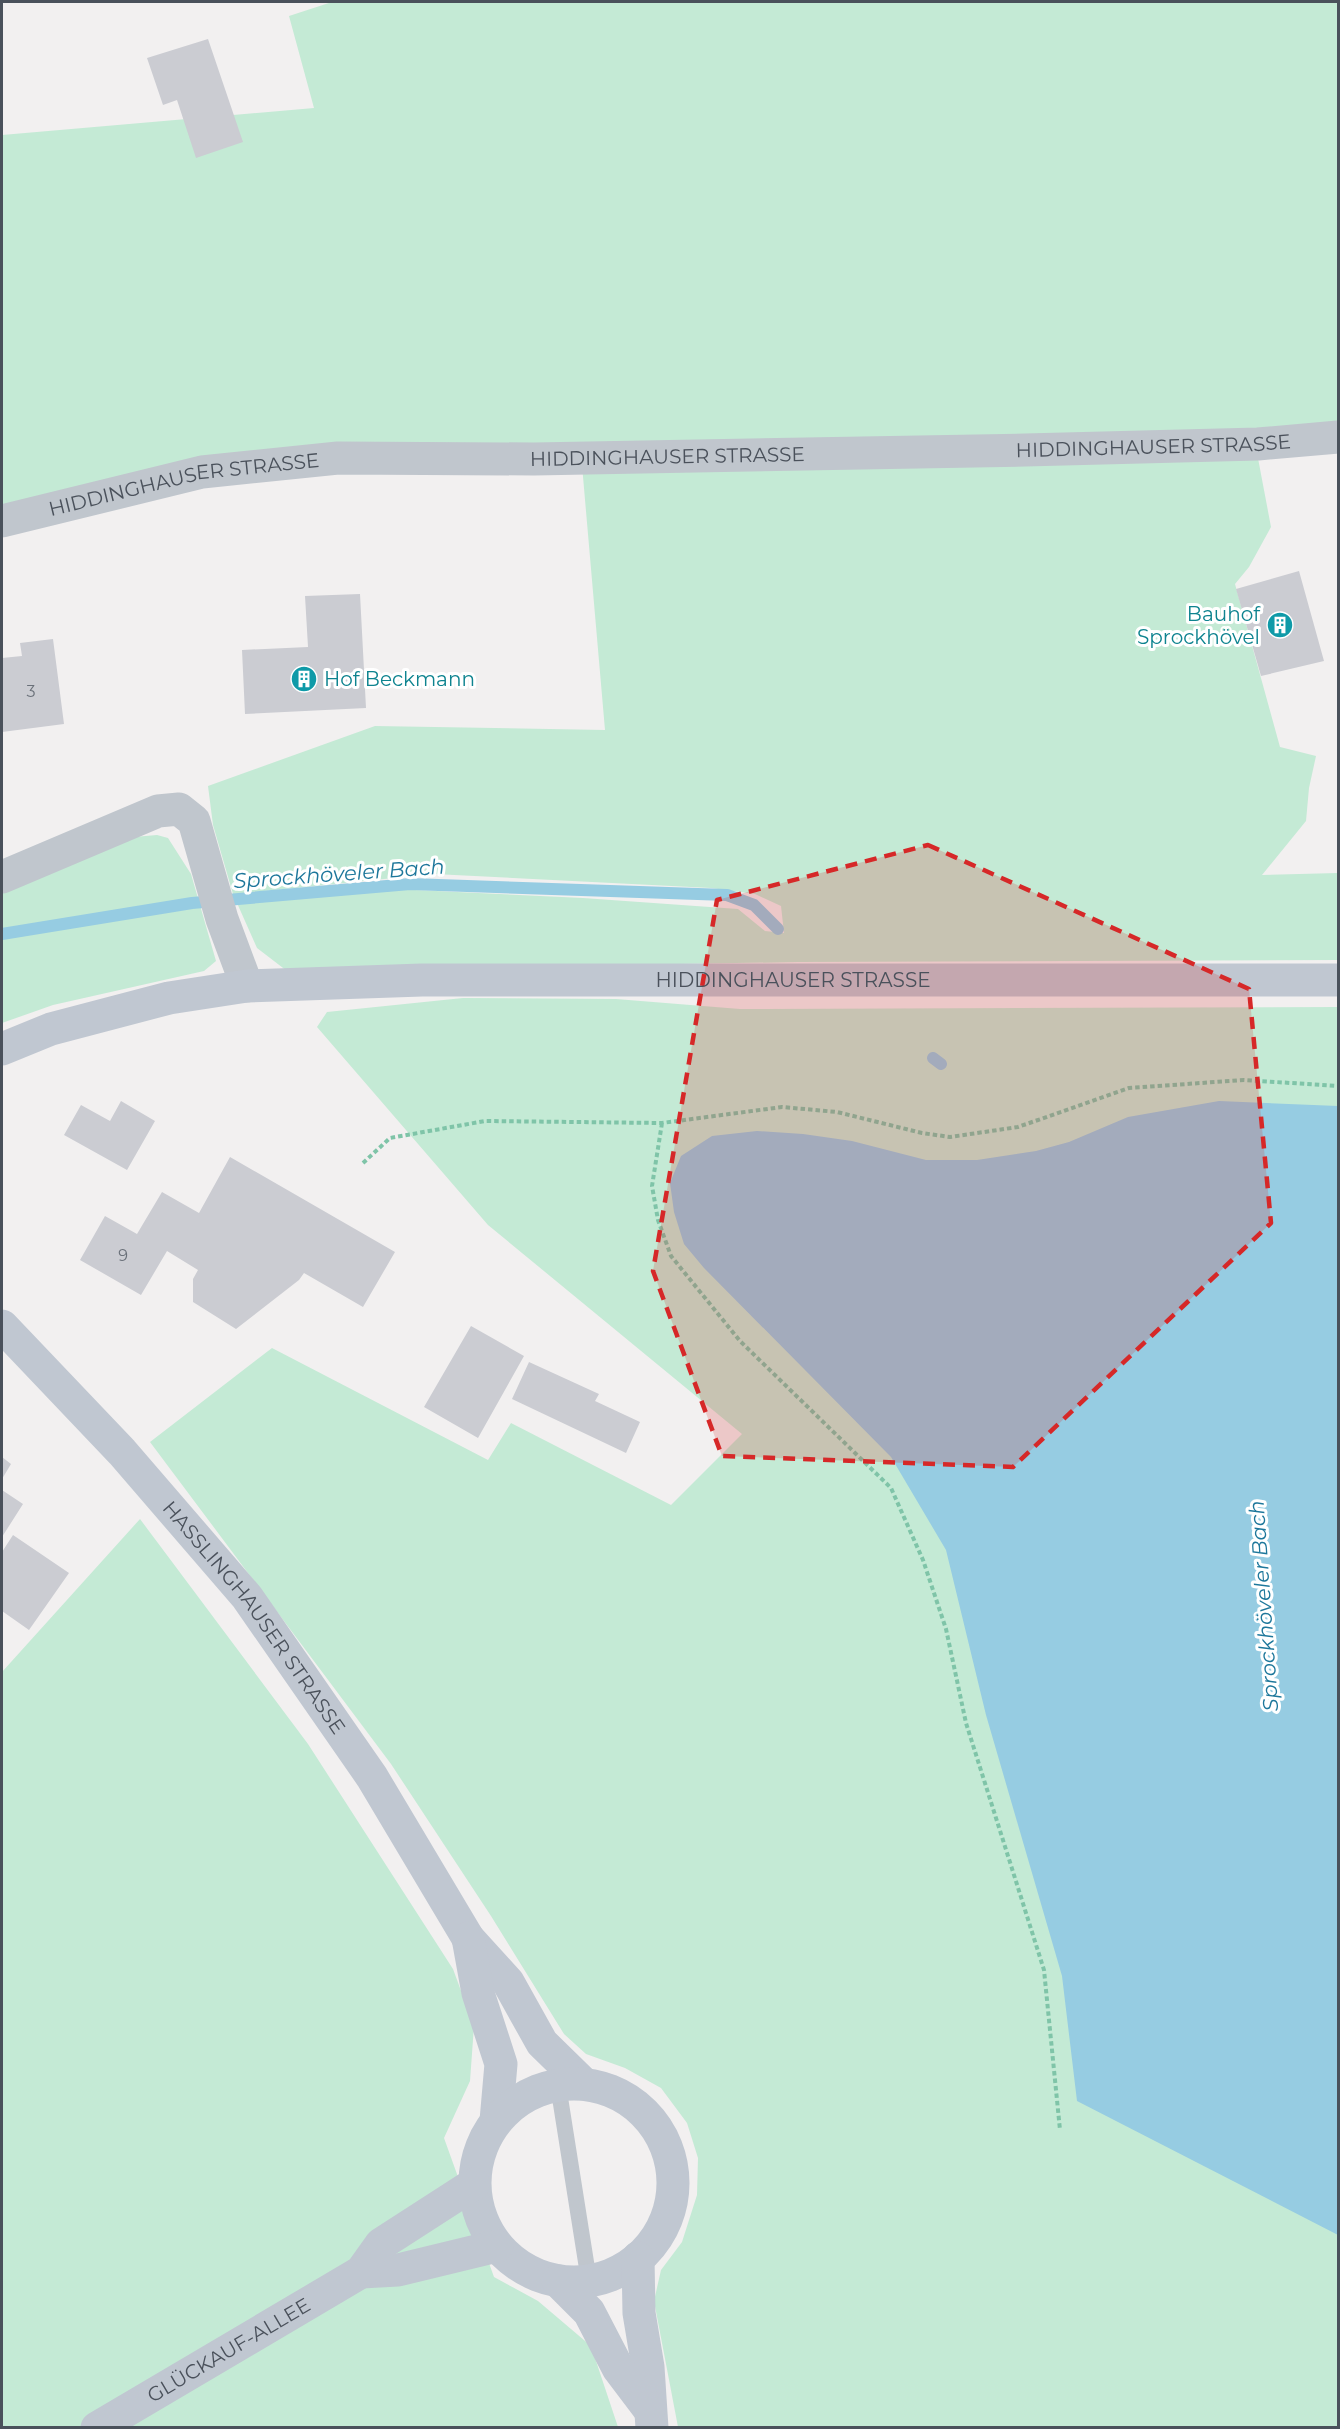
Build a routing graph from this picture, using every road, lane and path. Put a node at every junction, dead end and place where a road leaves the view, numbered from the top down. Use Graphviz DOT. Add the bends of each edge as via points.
graph roads {
  1 [pos="1338,437"];
  2 [pos="2,521"];
  3 [pos="2,876"];
  4 [pos="1338,980"];
  5 [pos="247,986"];
  6 [pos="2,1049"];
  7 [pos="1338,1086"];
  8 [pos="662,1123"];
  9 [pos="363,1163"];
  10 [pos="2,1326"];
  11 [pos="468,1938"];
  12 [pos="571,2085"];
  13 [pos="496,2121"];
  14 [pos="1060,2130"];
  15 [pos="474,2184"];
  16 [pos="497,2246"];
  17 [pos="638,2258"];
  18 [pos="361,2272"];
  19 [pos="574,2281"];
  20 [pos="650,2418"];
  21 [pos="97,2427"];
  1 -- 2 [label="street, HIDDINGHAUSER STRASSE" via="1258,444 1025,450 534,459 338,458 202,472"];
  3 -- 5 [label="street" via="158,811 179,809 194,821 222,919"];
  4 -- 5 [label="main road, HIDDINGHAUSER STRASSE" via="422,980"];
  5 -- 6 [label="main road, HIDDINGHAUSER STRASSE" via="169,998 51,1029"];
  7 -- 8 [label="path" via="1244,1080 1129,1088 1018,1127 950,1137 837,1112 782,1107"];
  8 -- 9 [label="path" via="485,1121 446,1126 390,1138"];
  8 -- 14 [label="path" via="652,1186 658,1220 671,1256 740,1341 891,1488 923,1560 946,1629 966,1723 1044,1970"];
  10 -- 11 [label="main road, HASSLINGHAUSER STRASSE" via="122,1452 247,1598 372,1777"];
  11 -- 12 [label="main road, HASSLINGHAUSER STRASSE" via="508,1982"];
  11 -- 13 [label="main road, HASSLINGHAUSER STRASSE" via="478,1994 501,2064"];
  12 -- 13 [label="main road" via="524,2097"];
  12 -- 17 [label="main road" via="606,2089 628,2099 645,2114 669,2153 672,2199 654,2241"];
  12 -- 19 [label="lane"];
  13 -- 15 [label="main road" via="476,2162"];
  15 -- 16 [label="main road" via="480,2217"];
  15 -- 18 [label="main road, GLÜCKAUF-ALLEE" via="381,2244"];
  16 -- 18 [label="main road, GLÜCKAUF-ALLEE" via="398,2270"];
  16 -- 19 [label="main road" via="535,2274"];
  17 -- 19 [label="main road" via="607,2276"];
  17 -- 20 [label="main road" via="639,2313 648,2367"];
  18 -- 21 [label="main road, GLÜCKAUF-ALLEE"];
  19 -- 20 [label="main road" via="618,2368"];
}
